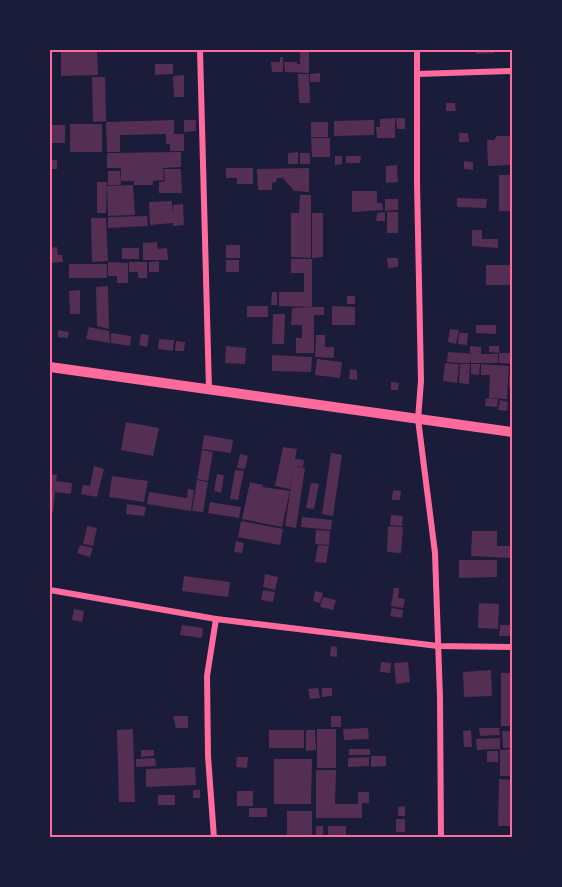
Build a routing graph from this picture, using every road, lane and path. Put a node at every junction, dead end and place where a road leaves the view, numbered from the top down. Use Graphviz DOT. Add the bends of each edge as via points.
graph roads {
  1 [pos="200,50"];
  2 [pos="417,50"];
  3 [pos="513,71"];
  4 [pos="417,74"];
  5 [pos="50,367"];
  6 [pos="209,390"];
  7 [pos="418,419"];
  8 [pos="513,432"];
  9 [pos="50,590"];
  10 [pos="216,619"];
  11 [pos="438,646"];
  12 [pos="513,647"];
  13 [pos="214,837"];
  14 [pos="441,837"];
  1 -- 6 [label="street"];
  2 -- 4 [label="street"];
  3 -- 4 [label="street"];
  4 -- 7 [label="street" via="421,381"];
  5 -- 6 [label="street"];
  6 -- 7 [label="street"];
  7 -- 8 [label="street"];
  7 -- 11 [label="street" via="435,553"];
  9 -- 10 [label="street"];
  10 -- 11 [label="street"];
  10 -- 13 [label="street" via="207,676"];
  11 -- 12 [label="street"];
  11 -- 14 [label="street"];
}
